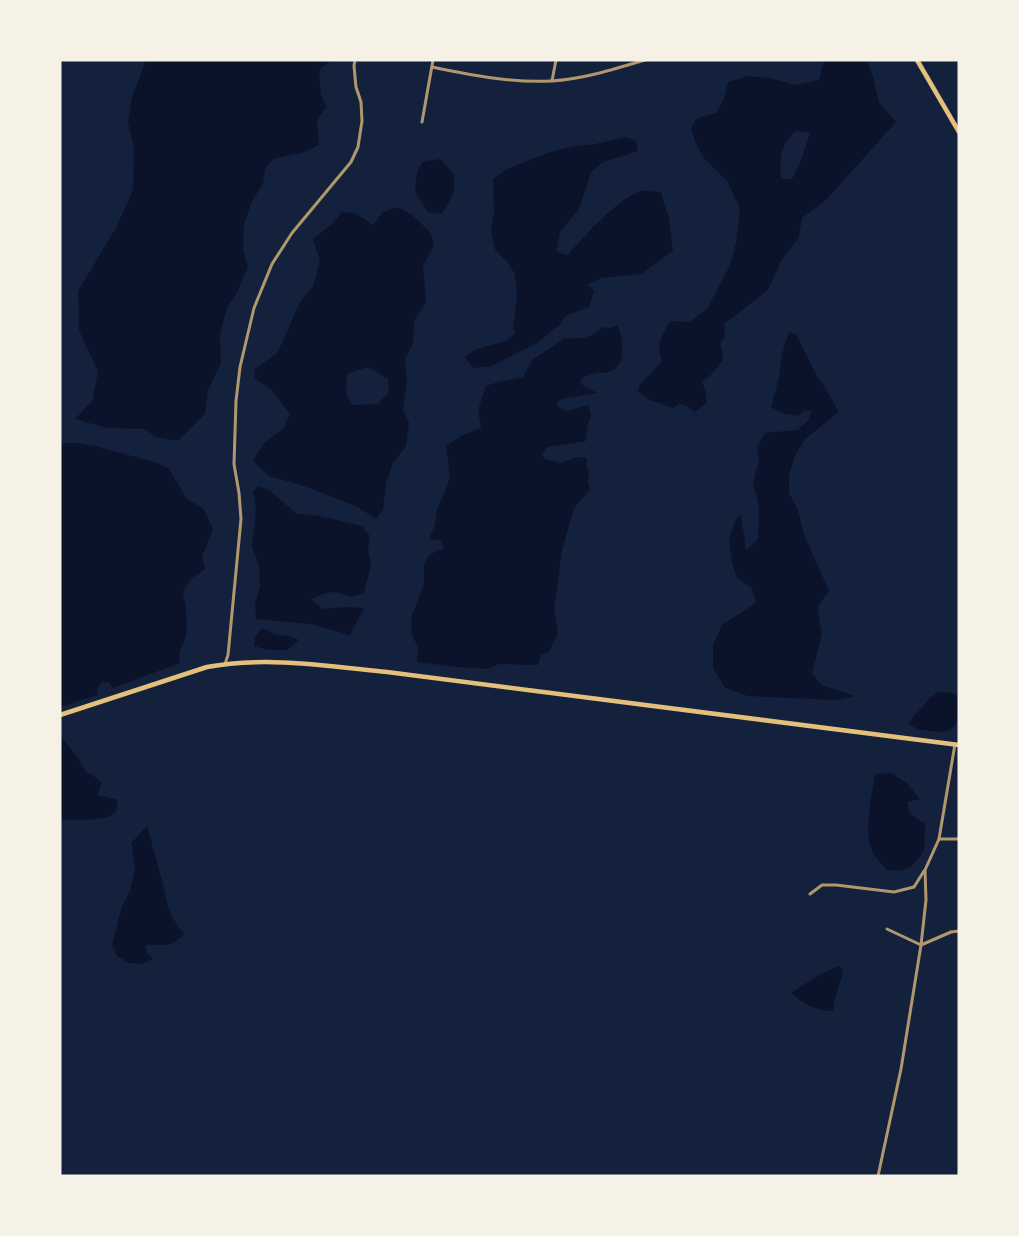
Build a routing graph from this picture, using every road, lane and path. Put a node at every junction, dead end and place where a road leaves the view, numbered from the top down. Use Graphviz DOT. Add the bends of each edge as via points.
graph roads {
  1 [pos="355,60"];
  2 [pos="433,60"];
  3 [pos="556,60"];
  4 [pos="645,60"];
  5 [pos="917,60"];
  6 [pos="639,61"];
  7 [pos="432,67"];
  8 [pos="552,81"];
  9 [pos="422,122"];
  10 [pos="959,132"];
  11 [pos="225,664"];
  12 [pos="60,715"];
  13 [pos="957,744"];
  14 [pos="939,839"];
  15 [pos="959,839"];
  16 [pos="925,870"];
  17 [pos="810,894"];
  18 [pos="887,929"];
  19 [pos="959,931"];
  20 [pos="921,945"];
  21 [pos="878,1176"];
  1 -- 11 [label="street" via="356,87 362,102 358,147 351,162 292,233 273,264 254,309 240,367 234,464 241,519"];
  2 -- 7 [label="street"];
  3 -- 8 [label="street"];
  4 -- 6 [label="street"];
  5 -- 10 [label="main road"];
  6 -- 8 [label="street"];
  7 -- 8 [label="street" via="496,79"];
  7 -- 9 [label="street"];
  11 -- 12 [label="main road"];
  11 -- 13 [label="main road" via="275,663 387,672"];
  13 -- 14 [label="street"];
  14 -- 15 [label="street"];
  14 -- 16 [label="street"];
  16 -- 17 [label="street" via="914,886 894,892 822,885"];
  16 -- 20 [label="street"];
  18 -- 20 [label="street"];
  19 -- 20 [label="street"];
  20 -- 21 [label="street" via="901,1069"];
}
